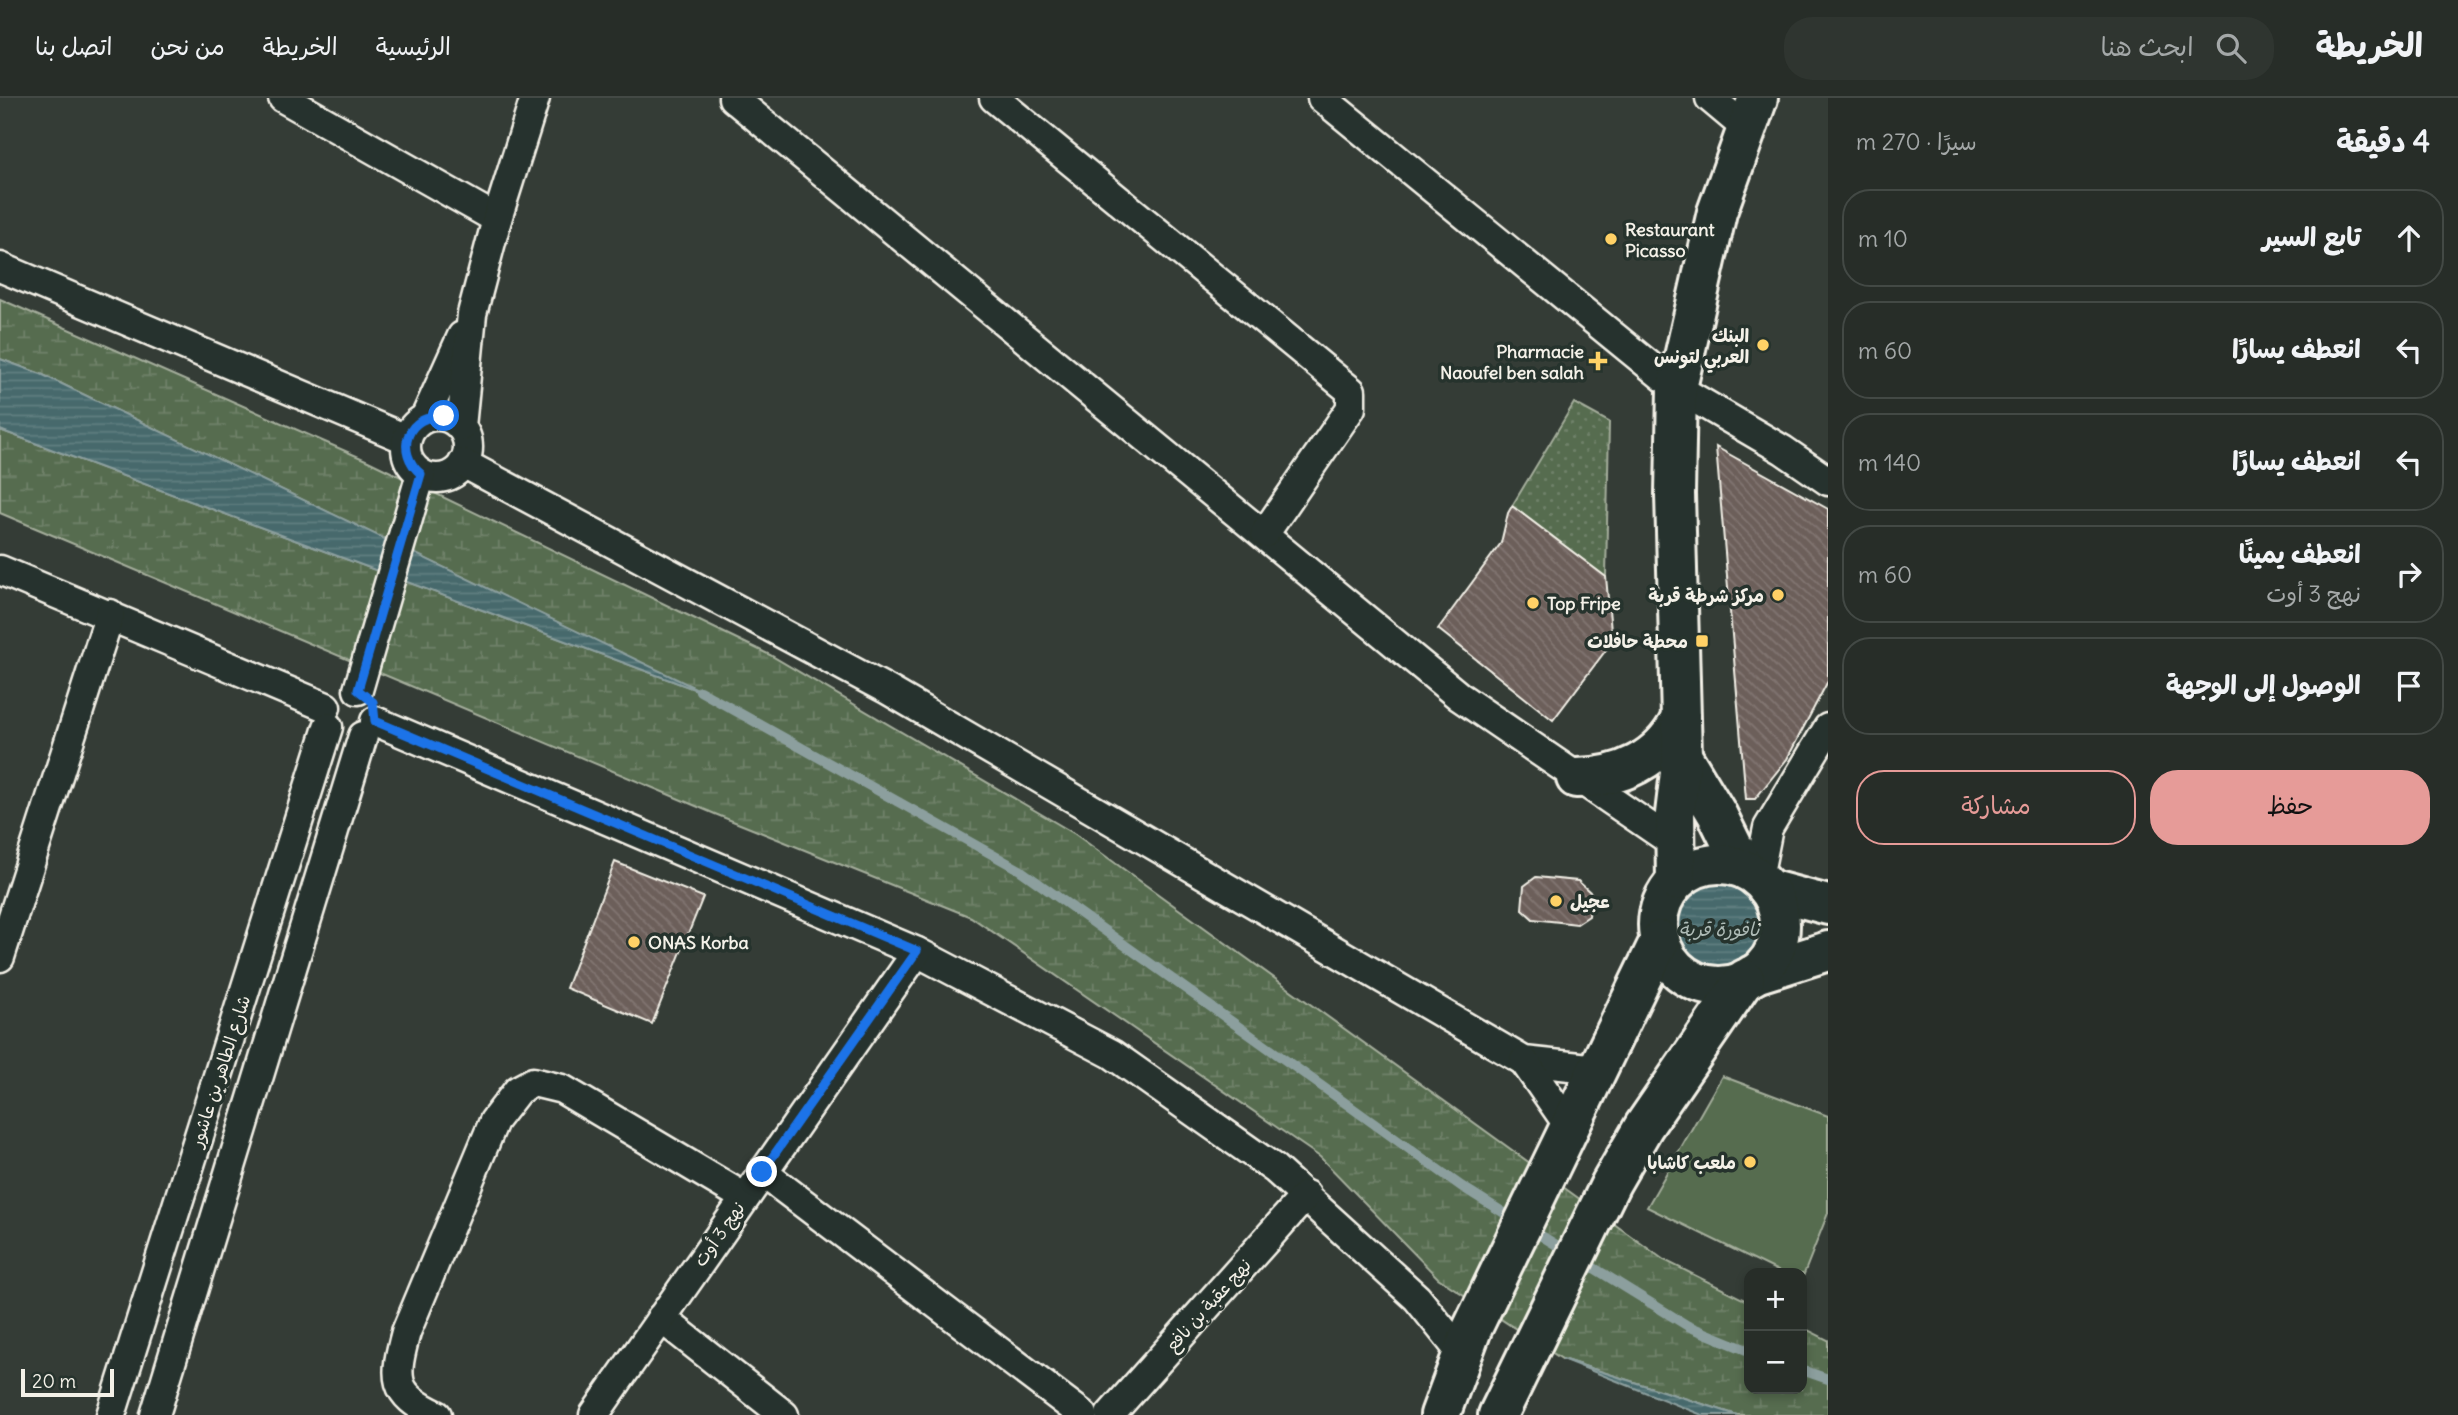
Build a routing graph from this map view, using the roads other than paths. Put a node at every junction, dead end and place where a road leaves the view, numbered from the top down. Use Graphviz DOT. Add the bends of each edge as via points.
graph roads {
  1 [pos="283,98"];
  2 [pos="535,98"];
  3 [pos="733,98"];
  4 [pos="994,98"];
  5 [pos="1322,98"];
  6 [pos="1710,98"];
  7 [pos="1752,114"];
  8 [pos="497,219"];
  9 [pos="0,267"];
  10 [pos="472,314"];
  11 [pos="1677,388"];
  12 [pos="425,418"];
  13 [pos="461,427"];
  14 [pos="406,439"];
  15 [pos="463,463"];
  16 [pos="420,481"];
  17 [pos="1828,481"];
  18 [pos="1265,533"];
  19 [pos="0,570"];
  20 [pos="110,614"];
  21 [pos="361,680"];
  22 [pos="327,717"];
  23 [pos="1828,728"];
  24 [pos="369,729"];
  25 [pos="1681,738"];
  26 [pos="1576,778"];
  27 [pos="1675,844"];
  28 [pos="1757,879"];
  29 [pos="1676,881"];
  30 [pos="1828,905"];
  31 [pos="1660,940"];
  32 [pos="917,951"];
  33 [pos="1828,951"];
  34 [pos="0,957"];
  35 [pos="1749,977"];
  36 [pos="1524,1061"];
  37 [pos="1598,1069"];
  38 [pos="1564,1137"];
  39 [pos="762,1172"];
  40 [pos="1306,1195"];
  41 [pos="744,1197"];
  42 [pos="661,1318"];
  43 [pos="1467,1342"];
  44 [pos="111,1415"];
  45 [pos="155,1415"];
  46 [pos="437,1415"];
  47 [pos="594,1415"];
  48 [pos="784,1415"];
  49 [pos="1083,1415"];
  50 [pos="1110,1415"];
  51 [pos="1440,1415"];
  52 [pos="1498,1415"];
  1 -- 8 [label="street"];
  2 -- 8 [label="street"];
  3 -- 18 [label="street"];
  4 -- 18 [label="street" via="1351,391 1352,408"];
  5 -- 11 [label="street"];
  6 -- 7 [label="street"];
  7 -- 11 [label="main road" via="1717,212"];
  8 -- 10 [label="street"];
  9 -- 14 [label="street"];
  10 -- 12 [label="street"];
  10 -- 13 [label="street"];
  11 -- 17 [label="street"];
  11 -- 25 [label="main road"];
  12 -- 13 [label="street" via="444,416"];
  12 -- 14 [label="street"];
  13 -- 15 [label="street" via="468,445"];
  14 -- 16 [label="street" via="408,458"];
  15 -- 16 [label="street" via="448,476"];
  15 -- 36 [label="street" via="888,690"];
  16 -- 21 [label="street"];
  18 -- 26 [label="street" via="1460,697"];
  19 -- 20 [label="street"];
  20 -- 22 [label="street"];
  20 -- 34 [label="street"];
  21 -- 22 [label="street" via="338,692"];
  21 -- 24 [label="street" via="373,702"];
  22 -- 24 [label="street" via="344,739"];
  22 -- 44 [label="street, شارع الطاهر بن عاشور"];
  23 -- 28 [label="street" via="1768,828"];
  24 -- 32 [label="street"];
  24 -- 45 [label="street"];
  25 -- 26 [label="main road" via="1620,772"];
  25 -- 27 [label="main road"];
  25 -- 28 [label="main road" via="1717,814"];
  26 -- 27 [label="street"];
  27 -- 29 [label="main road"];
  28 -- 29 [label="main road" via="1709,865"];
  28 -- 30 [label="main road"];
  28 -- 35 [label="main road" via="1778,911 1779,935 1769,958"];
  29 -- 31 [label="main road" via="1659,914"];
  31 -- 35 [label="main road" via="1670,961 1688,977 1710,985"];
  31 -- 37 [label="main road"];
  32 -- 39 [label="street, نهج 3 أوت"];
  32 -- 40 [label="street" via="1112,1054"];
  33 -- 35 [label="main road"];
  35 -- 52 [label="main road" via="1644,1126 1611,1183"];
  36 -- 37 [label="street"];
  36 -- 38 [label="street"];
  37 -- 38 [label="main road"];
  38 -- 43 [label="main road"];
  39 -- 41 [label="street, نهج 3 أوت"];
  39 -- 49 [label="street"];
  40 -- 43 [label="street"];
  40 -- 50 [label="street, نهج عقبة بن نافع"];
  41 -- 42 [label="street, نهج 3 أوت"];
  41 -- 46 [label="street" via="562,1089 533,1082 518,1090 494,1121 400,1353 398,1384 404,1396"];
  42 -- 47 [label="street, نهج 3 أوت"];
  42 -- 48 [label="street"];
  43 -- 51 [label="main road"];
}
